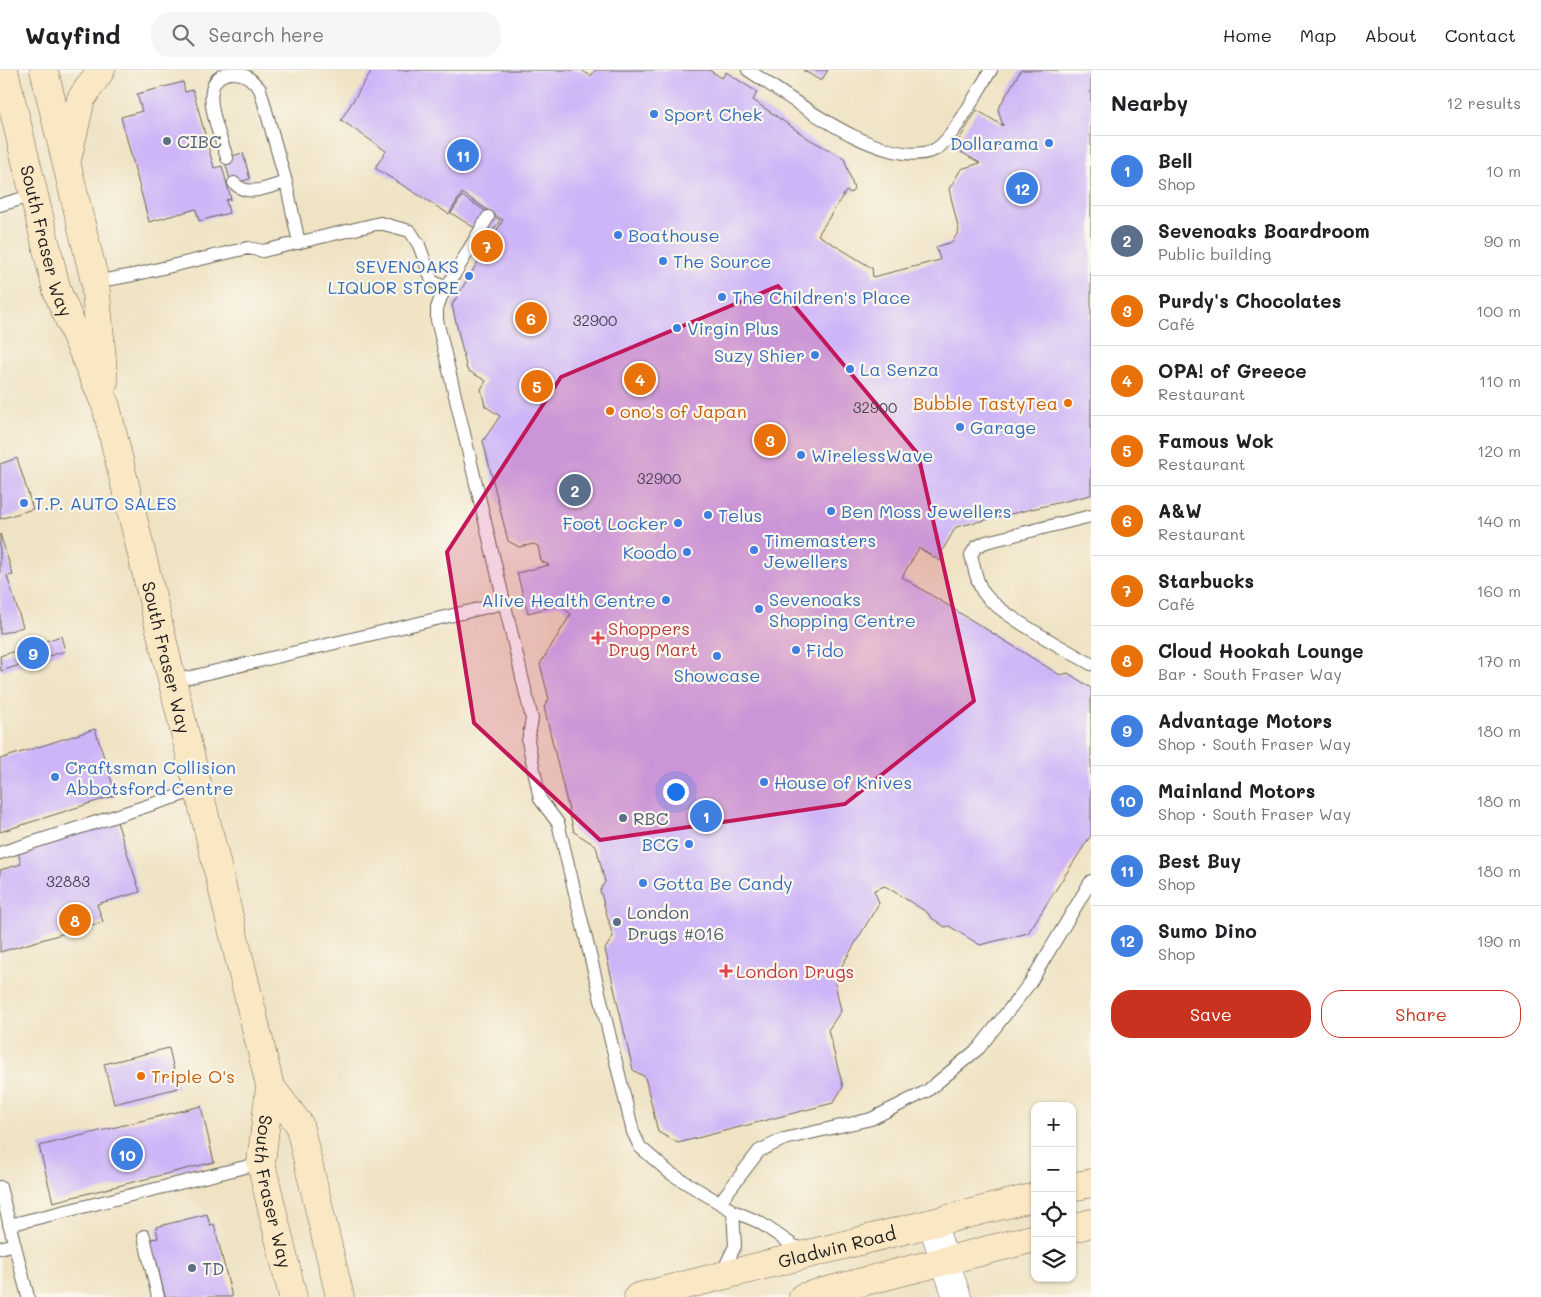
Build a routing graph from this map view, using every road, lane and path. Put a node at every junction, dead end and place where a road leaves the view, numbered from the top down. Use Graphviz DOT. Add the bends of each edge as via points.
graph roads {
  1 [pos="44,70"];
  2 [pos="101,70"];
  3 [pos="748,70"];
  4 [pos="991,70"];
  5 [pos="4,71"];
  6 [pos="227,158"];
  7 [pos="66,162"];
  8 [pos="286,182"];
  9 [pos="234,183"];
  10 [pos="34,195"];
  11 [pos="0,205"];
  12 [pos="488,217"];
  13 [pos="299,244"];
  14 [pos="95,282"];
  15 [pos="446,288"];
  16 [pos="106,406"];
  17 [pos="1091,516"];
  18 [pos="504,603"];
  19 [pos="1091,664"];
  20 [pos="174,681"];
  21 [pos="200,789"];
  22 [pos="0,853"];
  23 [pos="1091,881"];
  24 [pos="270,1086"];
  25 [pos="261,1163"];
  26 [pos="1091,1183"];
  27 [pos="0,1187"];
  28 [pos="1076,1187"];
  29 [pos="1031,1198"];
  30 [pos="720,1202"];
  31 [pos="733,1212"];
  32 [pos="932,1224"];
  33 [pos="1091,1224"];
  34 [pos="9,1225"];
  35 [pos="1076,1227"];
  36 [pos="144,1236"];
  37 [pos="326,1238"];
  38 [pos="1031,1239"];
  39 [pos="14,1244"];
  40 [pos="0,1248"];
  41 [pos="282,1252"];
  42 [pos="818,1252"];
  43 [pos="945,1262"];
  44 [pos="721,1276"];
  45 [pos="28,1297"];
  46 [pos="158,1297"];
  47 [pos="276,1297"];
  48 [pos="293,1297"];
  49 [pos="340,1297"];
  50 [pos="354,1297"];
  51 [pos="638,1297"];
  52 [pos="803,1297"];
  53 [pos="956,1297"];
  1 -- 7 [label="main road, South Fraser Way"];
  2 -- 7 [label="main road" via="81,99"];
  3 -- 4 [label="lane" via="856,139 895,153 915,154 935,150 951,135"];
  5 -- 10 [label="main road, South Fraser Way"];
  6 -- 8 [label="lane" via="210,91 216,80 239,72 251,78 260,89"];
  7 -- 14 [label="main road, South Fraser Way"];
  8 -- 9 [label="lane" via="251,192 240,190"];
  8 -- 13 [label="lane"];
  10 -- 11 [label="lane"];
  10 -- 16 [label="main road, South Fraser Way" via="57,291"];
  12 -- 15 [label="lane"];
  13 -- 14 [label="lane" via="263,252 248,248"];
  13 -- 15 [label="lane" via="380,223 410,231 419,245 432,281"];
  14 -- 16 [label="main road, South Fraser Way"];
  15 -- 18 [label="lane" via="437,308 437,320"];
  16 -- 20 [label="main road, South Fraser Way"];
  17 -- 19 [label="lane" via="986,542 976,547 971,555 984,594 1003,611"];
  18 -- 20 [label="lane"];
  18 -- 30 [label="lane" via="532,719 528,741 540,799 558,823 633,1132 650,1158"];
  20 -- 21 [label="main road, South Fraser Way"];
  21 -- 22 [label="lane"];
  21 -- 24 [label="main road, South Fraser Way"];
  23 -- 30 [label="lane" via="1030,982 979,1048 927,1091 871,1119 784,1139 760,1151"];
  24 -- 25 [label="main road, South Fraser Way"];
  24 -- 37 [label="main road, South Fraser Way" via="299,1124"];
  25 -- 34 [label="lane"];
  25 -- 41 [label="main road, South Fraser Way"];
  26 -- 28 [label="main road"];
  27 -- 34 [label="lane"];
  29 -- 32 [label="main road, Gladwin Road"];
  30 -- 31 [label="lane"];
  31 -- 42 [label="lane" via="758,1222 794,1246"];
  31 -- 44 [label="lane" via="736,1246"];
  32 -- 42 [label="main road, Gladwin Road"];
  32 -- 43 [label="street"];
  33 -- 35 [label="main road"];
  34 -- 39 [label="lane"];
  36 -- 46 [label="lane"];
  37 -- 49 [label="main road, South Fraser Way"];
  37 -- 50 [label="main road"];
  38 -- 43 [label="main road"];
  39 -- 40 [label="lane"];
  39 -- 45 [label="lane"];
  41 -- 47 [label="main road"];
  41 -- 48 [label="main road, South Fraser Way"];
  42 -- 44 [label="main road, Gladwin Road"];
  43 -- 52 [label="main road"];
  43 -- 53 [label="street"];
  44 -- 51 [label="main road, Gladwin Road"];
}
